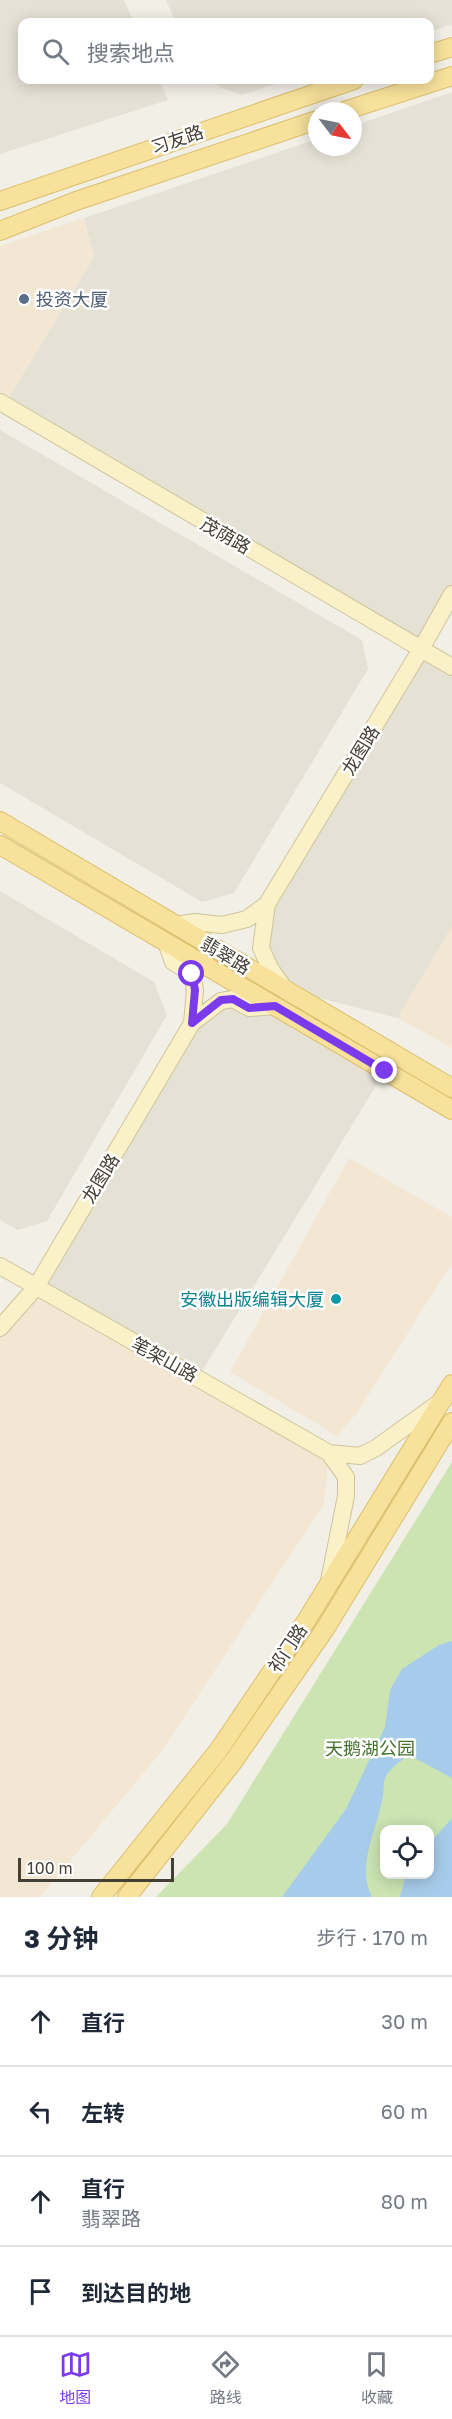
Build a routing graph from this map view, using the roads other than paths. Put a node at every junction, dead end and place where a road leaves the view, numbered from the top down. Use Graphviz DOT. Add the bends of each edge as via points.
graph roads {
  1 [pos="452,47"];
  2 [pos="434,52"];
  3 [pos="452,76"];
  4 [pos="434,82"];
  5 [pos="342,84"];
  6 [pos="427,84"];
  7 [pos="362,105"];
  8 [pos="308,123"];
  9 [pos="0,201"];
  10 [pos="0,231"];
  11 [pos="0,402"];
  12 [pos="452,594"];
  13 [pos="421,649"];
  14 [pos="452,667"];
  15 [pos="0,821"];
  16 [pos="0,845"];
  17 [pos="267,904"];
  18 [pos="175,925"];
  19 [pos="166,942"];
  20 [pos="284,989"];
  21 [pos="275,1006"];
  22 [pos="192,1023"];
  23 [pos="452,1088"];
  24 [pos="452,1110"];
  25 [pos="0,1266"];
  26 [pos="36,1287"];
  27 [pos="0,1328"];
  28 [pos="447,1392"];
  29 [pos="452,1422"];
  30 [pos="329,1453"];
  31 [pos="328,1587"];
  32 [pos="101,1897"];
  33 [pos="127,1897"];
  1 -- 2 [label="main road"];
  3 -- 4 [label="main road"];
  5 -- 9 [label="main road, 习友路"];
  6 -- 7 [label="main road"];
  8 -- 10 [label="main road, 习友路" via="76,201"];
  11 -- 13 [label="street, 茂荫路"];
  12 -- 13 [label="street, 龙图路"];
  13 -- 14 [label="street, 茂荫路"];
  13 -- 17 [label="street, 龙图路"];
  15 -- 18 [label="main road, 翡翠路"];
  16 -- 19 [label="main road, 翡翠路"];
  17 -- 18 [label="street" via="247,919 222,925"];
  17 -- 20 [label="street" via="261,948"];
  18 -- 20 [label="main road, 翡翠路"];
  19 -- 21 [label="main road, 翡翠路"];
  19 -- 22 [label="street" via="174,962 192,974"];
  20 -- 23 [label="main road, 翡翠路"];
  21 -- 22 [label="street" via="249,1008 233,999 221,1000"];
  21 -- 24 [label="main road, 翡翠路"];
  22 -- 26 [label="street, 龙图路"];
  25 -- 26 [label="street, 笔架山路"];
  26 -- 27 [label="street, 龙图路"];
  26 -- 30 [label="street, 笔架山路"];
  28 -- 30 [label="street" via="376,1448 360,1456"];
  28 -- 31 [label="main road, 祁门路"];
  29 -- 33 [label="main road, 祁门路" via="325,1629 233,1762"];
  30 -- 31 [label="street" via="346,1477 346,1496"];
  31 -- 32 [label="main road, 祁门路" via="218,1751"];
}
